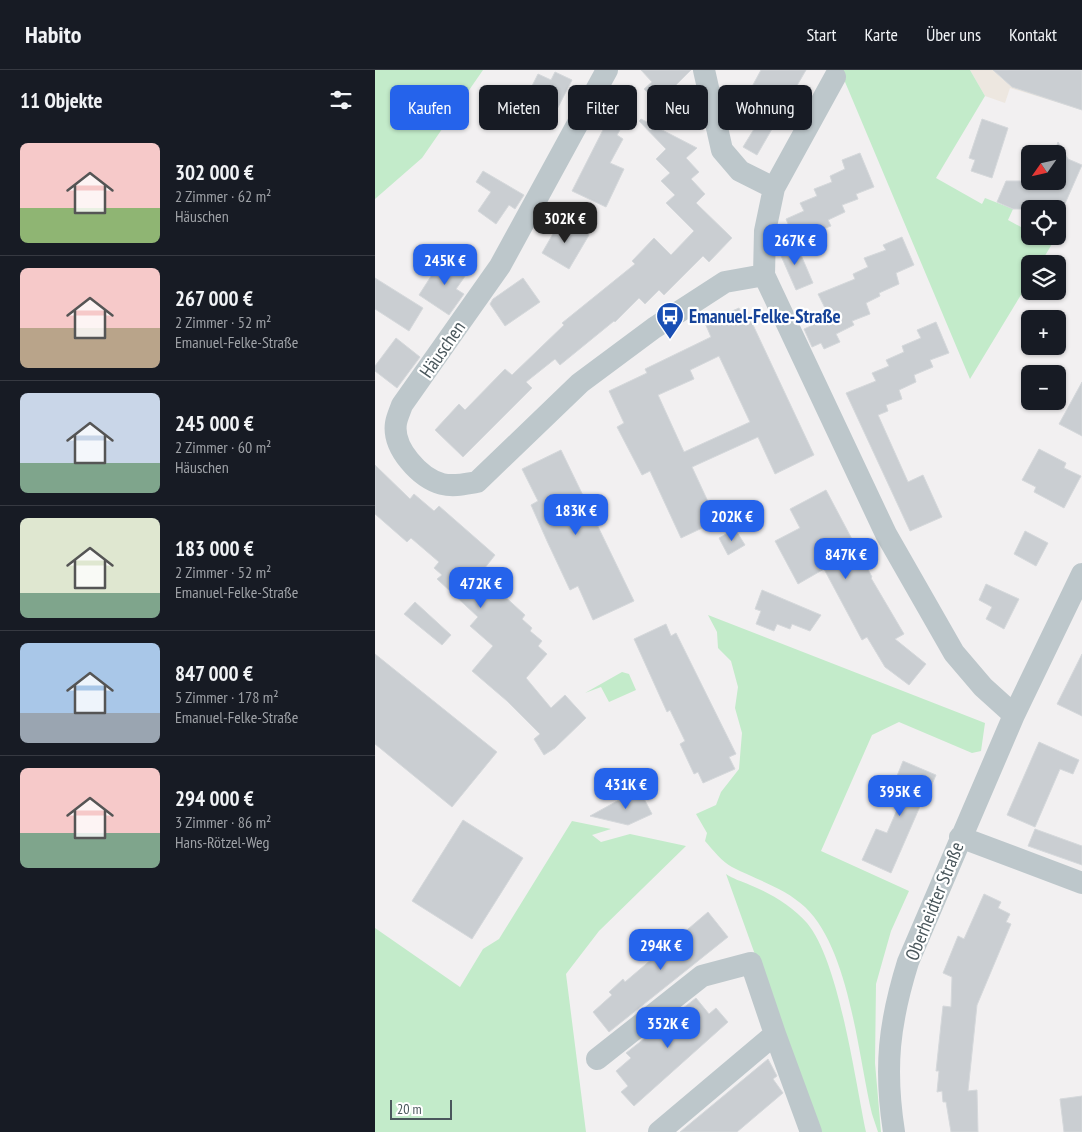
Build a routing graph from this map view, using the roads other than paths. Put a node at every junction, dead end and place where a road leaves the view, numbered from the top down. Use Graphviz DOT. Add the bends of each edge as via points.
graph roads {
  1 [pos="607,70"];
  2 [pos="704,70"];
  3 [pos="835,77"];
  4 [pos="774,188"];
  5 [pos="764,275"];
  6 [pos="1082,574"];
  7 [pos="1014,715"];
  8 [pos="960,837"];
  9 [pos="1082,883"];
  10 [pos="775,1034"];
  11 [pos="597,1059"];
  12 [pos="805,1129"];
  13 [pos="659,1132"];
  14 [pos="894,1132"];
  1 -- 5 [label="street, Häuschen" via="500,266 402,405 395,424 397,439 416,469 442,484 457,486 477,482 580,383 654,328 725,282"];
  2 -- 4 [label="street" via="722,150 740,171"];
  3 -- 4 [label="street"];
  4 -- 5 [label="street" via="765,231"];
  5 -- 7 [label="street" via="886,534 954,653 983,687"];
  6 -- 7 [label="street, Oberheidter Straße"];
  7 -- 8 [label="street, Oberheidter Straße"];
  8 -- 9 [label="street"];
  8 -- 14 [label="street, Oberheidter Straße" via="908,962 896,1000 888,1061"];
  10 -- 11 [label="street" via="751,963 702,976"];
  10 -- 12 [label="street"];
  10 -- 13 [label="street"];
}
